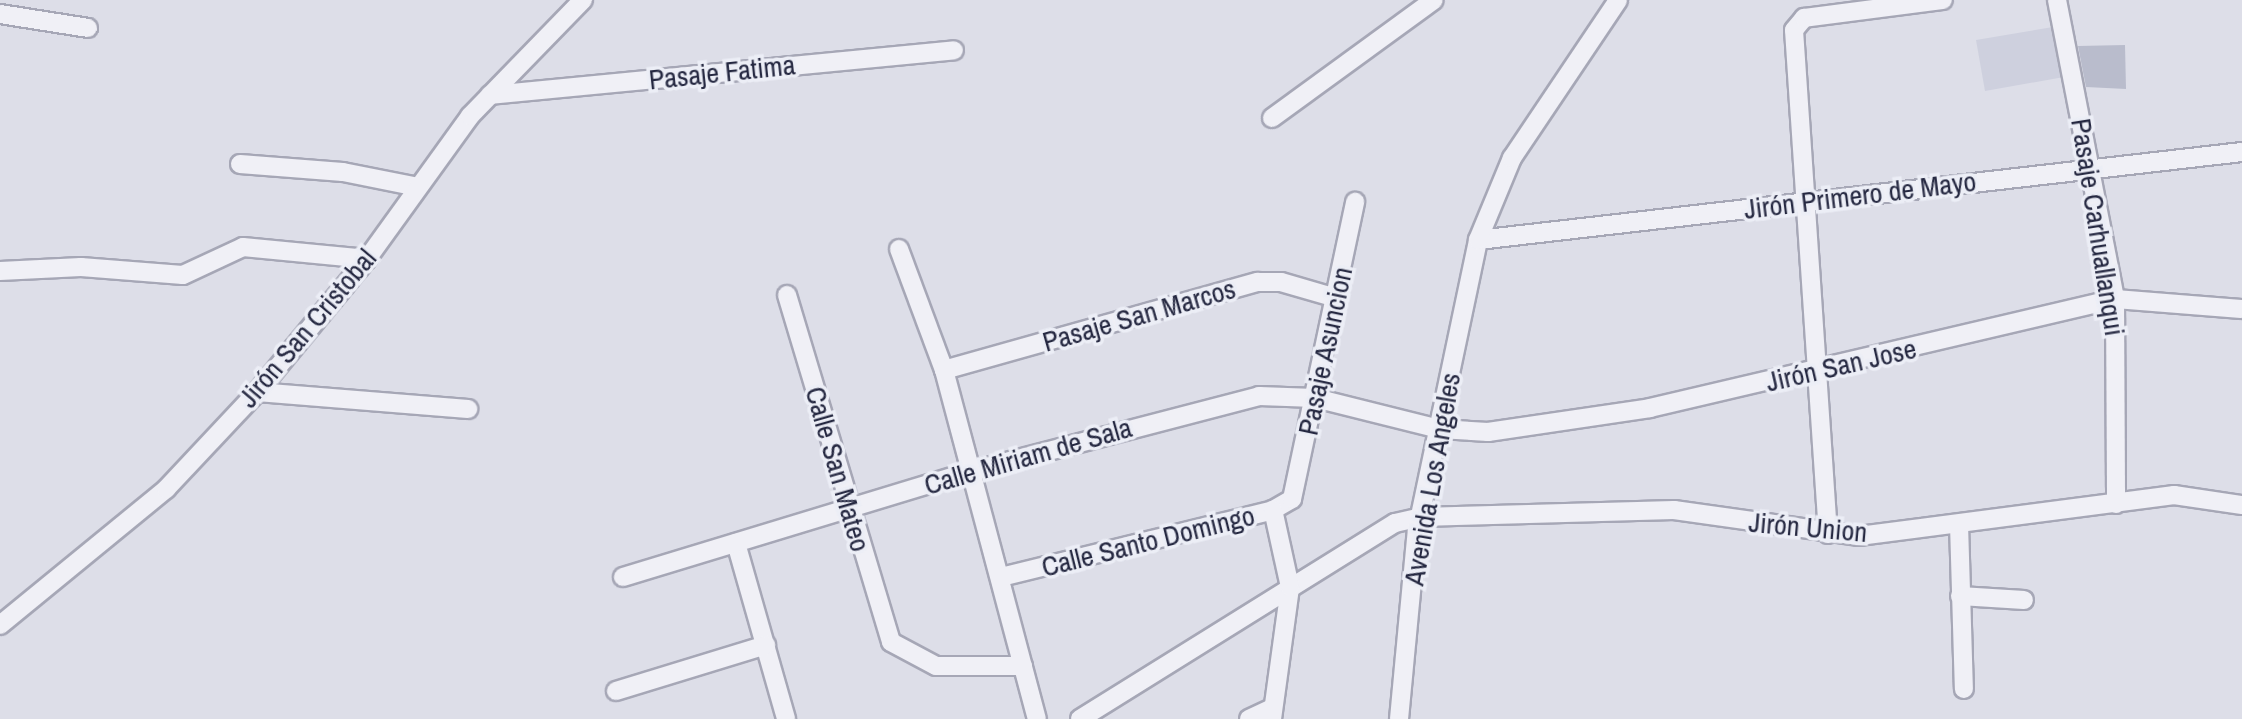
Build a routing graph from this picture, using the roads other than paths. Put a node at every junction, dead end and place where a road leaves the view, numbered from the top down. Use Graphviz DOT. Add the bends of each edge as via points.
graph roads {
  1 [pos="583,0"];
  2 [pos="1434,0"];
  3 [pos="1618,0"];
  4 [pos="1943,0"];
  5 [pos="2057,0"];
  6 [pos="0,14"];
  7 [pos="88,28"];
  8 [pos="954,50"];
  9 [pos="490,95"];
  10 [pos="1272,118"];
  11 [pos="2242,152"];
  12 [pos="240,164"];
  13 [pos="2090,166"];
  14 [pos="418,187"];
  15 [pos="1806,201"];
  16 [pos="1355,202"];
  17 [pos="1478,240"];
  18 [pos="899,249"];
  19 [pos="367,259"];
  20 [pos="0,271"];
  21 [pos="787,295"];
  22 [pos="1336,298"];
  23 [pos="2115,299"];
  24 [pos="2242,309"];
  25 [pos="944,370"];
  26 [pos="1816,371"];
  27 [pos="257,392"];
  28 [pos="1315,398"];
  29 [pos="468,409"];
  30 [pos="1439,429"];
  31 [pos="968,472"];
  32 [pos="1292,499"];
  33 [pos="2116,504"];
  34 [pos="2242,505"];
  35 [pos="849,508"];
  36 [pos="1273,510"];
  37 [pos="1420,517"];
  38 [pos="1959,524"];
  39 [pos="1828,534"];
  40 [pos="736,543"];
  41 [pos="623,577"];
  42 [pos="1001,577"];
  43 [pos="1290,587"];
  44 [pos="1960,596"];
  45 [pos="2024,600"];
  46 [pos="0,625"];
  47 [pos="766,645"];
  48 [pos="1023,666"];
  49 [pos="1964,689"];
  50 [pos="616,691"];
  51 [pos="1272,713"];
  52 [pos="786,719"];
  53 [pos="1037,719"];
  54 [pos="1080,719"];
  55 [pos="1249,719"];
  56 [pos="1399,719"];
  1 -- 9 [label="street, Jirón San Cristobal"];
  2 -- 10 [label="street"];
  3 -- 17 [label="street, Avenida Los Angeles" via="1512,158"];
  4 -- 15 [label="street" via="1797,22"];
  5 -- 13 [label="street, Pasaje Carhuallanqui"];
  6 -- 7 [label="street"];
  8 -- 9 [label="street, Pasaje Fatima"];
  9 -- 14 [label="street, Jirón San Cristobal"];
  11 -- 13 [label="street, Jirón Primero de Mayo"];
  12 -- 14 [label="street" via="343,172"];
  13 -- 15 [label="street, Jirón Primero de Mayo"];
  13 -- 23 [label="street, Pasaje Carhuallanqui"];
  14 -- 19 [label="street, Jirón San Cristobal"];
  15 -- 17 [label="street, Jirón Primero de Mayo"];
  15 -- 26 [label="street"];
  16 -- 22 [label="street, Pasaje Asuncion"];
  17 -- 30 [label="street, Avenida Los Angeles"];
  18 -- 25 [label="street"];
  19 -- 20 [label="street" via="243,247 220,253 189,274 81,267"];
  19 -- 27 [label="street, Jirón San Cristobal"];
  21 -- 35 [label="street, Calle San Mateo"];
  22 -- 25 [label="street, Pasaje San Marcos" via="1281,282 1258,282"];
  22 -- 28 [label="street, Pasaje Asuncion"];
  23 -- 24 [label="street, Jirón San Jose"];
  23 -- 26 [label="street, Jirón San Jose"];
  23 -- 33 [label="street, Pasaje Carhuallanqui"];
  25 -- 31 [label="street"];
  26 -- 30 [label="street, Jirón San Jose" via="1650,408 1488,432"];
  26 -- 39 [label="street"];
  27 -- 29 [label="street"];
  27 -- 46 [label="street, Jirón San Cristobal" via="166,489"];
  28 -- 30 [label="street, Calle Miriam de Sala"];
  28 -- 31 [label="street, Calle Miriam de Sala" via="1259,396 1216,404"];
  28 -- 32 [label="street, Pasaje Asuncion"];
  30 -- 37 [label="street, Avenida Los Angeles"];
  31 -- 35 [label="street, Calle Miriam de Sala"];
  31 -- 42 [label="street"];
  32 -- 36 [label="street, Calle Santo Domingo"];
  33 -- 34 [label="street, Jirón Union" via="2174,495"];
  33 -- 38 [label="street, Jirón Union"];
  35 -- 40 [label="street, Calle Miriam de Sala"];
  35 -- 48 [label="street, Calle San Mateo" via="891,642 936,666"];
  36 -- 42 [label="street, Calle Santo Domingo"];
  36 -- 43 [label="street"];
  37 -- 39 [label="street, Jirón Union" via="1674,510"];
  37 -- 43 [label="street, Jirón Union" via="1395,523"];
  37 -- 56 [label="street, Avenida Los Angeles"];
  38 -- 39 [label="street, Jirón Union"];
  38 -- 44 [label="street"];
  40 -- 41 [label="street, Calle Miriam de Sala"];
  40 -- 47 [label="street"];
  42 -- 48 [label="street"];
  43 -- 51 [label="street"];
  43 -- 54 [label="street, Jirón Union"];
  44 -- 45 [label="street"];
  44 -- 49 [label="street"];
  47 -- 50 [label="street"];
  47 -- 52 [label="street"];
  48 -- 53 [label="street"];
  51 -- 55 [label="street"];
}
